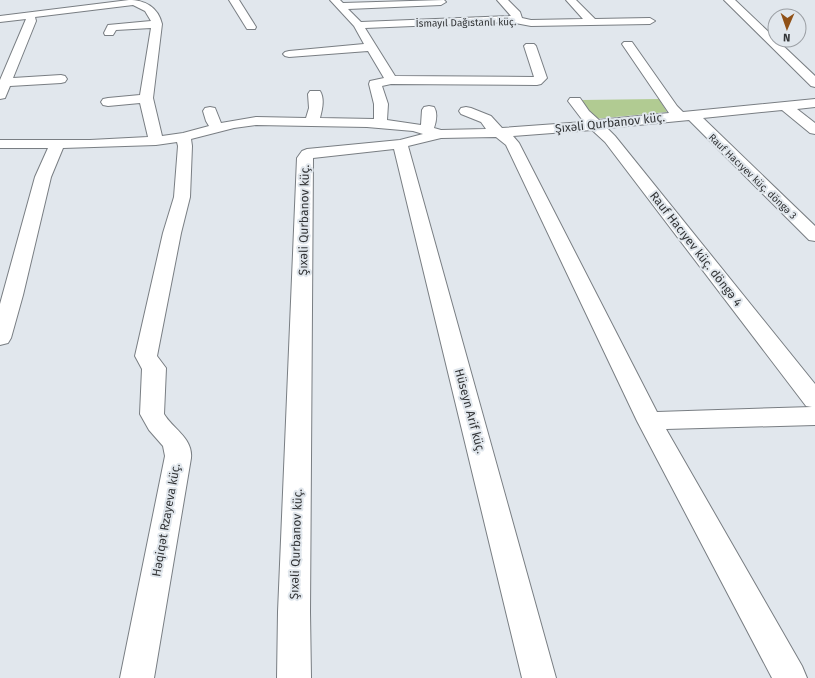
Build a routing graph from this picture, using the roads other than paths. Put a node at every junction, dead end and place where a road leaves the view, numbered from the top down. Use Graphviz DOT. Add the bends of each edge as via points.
graph roads {
  1 [pos="58,0"];
  2 [pos="234,0"];
  3 [pos="502,0"];
  4 [pos="571,0"];
  5 [pos="729,0"];
  6 [pos="134,1"];
  7 [pos="441,2"];
  8 [pos="338,3"];
  9 [pos="56,11"];
  10 [pos="28,15"];
  11 [pos="0,19"];
  12 [pos="517,19"];
  13 [pos="474,20"];
  14 [pos="650,21"];
  15 [pos="592,22"];
  16 [pos="157,24"];
  17 [pos="358,25"];
  18 [pos="251,27"];
  19 [pos="481,32"];
  20 [pos="109,33"];
  21 [pos="628,44"];
  22 [pos="530,46"];
  23 [pos="372,48"];
  24 [pos="312,52"];
  25 [pos="289,54"];
  26 [pos="318,65"];
  27 [pos="60,79"];
  28 [pos="391,80"];
  29 [pos="6,82"];
  30 [pos="815,84"];
  31 [pos="315,94"];
  32 [pos="0,95"];
  33 [pos="146,98"];
  34 [pos="575,101"];
  35 [pos="108,102"];
  36 [pos="815,103"];
  37 [pos="785,106"];
  38 [pos="429,110"];
  39 [pos="210,111"];
  40 [pos="466,111"];
  41 [pos="685,116"];
  42 [pos="312,122"];
  43 [pos="379,124"];
  44 [pos="595,125"];
  45 [pos="218,128"];
  46 [pos="815,130"];
  47 [pos="434,131"];
  48 [pos="501,133"];
  49 [pos="183,137"];
  50 [pos="156,141"];
  51 [pos="0,144"];
  52 [pos="400,144"];
  53 [pos="57,145"];
  54 [pos="815,236"];
  55 [pos="0,338"];
  56 [pos="815,400"];
  57 [pos="815,416"];
  58 [pos="648,421"];
  59 [pos="137,678"];
  60 [pos="294,678"];
  61 [pos="539,678"];
  62 [pos="790,678"];
  1 -- 9 [label="street"];
  2 -- 18 [label="street"];
  3 -- 12 [label="street" via="516,14"];
  4 -- 15 [label="street"];
  5 -- 30 [label="street"];
  6 -- 9 [label="street"];
  6 -- 16 [label="street" via="149,9 154,14"];
  7 -- 8 [label="street"];
  8 -- 17 [label="street"];
  9 -- 10 [label="street"];
  10 -- 11 [label="street"];
  10 -- 29 [label="street" via="31,21"];
  12 -- 13 [label="street, İsmayıl Dağıstanlı küç."];
  12 -- 15 [label="street, İsmayıl Dağıstanlı küç." via="531,23"];
  13 -- 17 [label="street, İsmayıl Dağıstanlı küç."];
  13 -- 19 [label="street"];
  14 -- 15 [label="street, İsmayıl Dağıstanlı küç."];
  16 -- 20 [label="street" via="112,27"];
  16 -- 33 [label="street"];
  17 -- 23 [label="street"];
  21 -- 41 [label="street, Rauf Hacıyev küç. döngə 3" via="672,109"];
  22 -- 28 [label="street" via="541,78 537,81"];
  23 -- 24 [label="street"];
  23 -- 28 [label="street"];
  24 -- 25 [label="street"];
  24 -- 26 [label="street"];
  27 -- 29 [label="street"];
  28 -- 43 [label="street" via="375,84 380,94"];
  29 -- 32 [label="street"];
  31 -- 42 [label="street" via="316,108"];
  33 -- 35 [label="street"];
  33 -- 50 [label="street"];
  34 -- 44 [label="street, Rauf Hacıyev küç. döngə 4"];
  36 -- 37 [label="street, Şıxəli Qurbanov küç."];
  37 -- 41 [label="street, Şıxəli Qurbanov küç."];
  37 -- 46 [label="street"];
  38 -- 47 [label="street" via="429,123"];
  39 -- 45 [label="street"];
  40 -- 48 [label="street" via="482,116"];
  41 -- 44 [label="street, Şıxəli Qurbanov küç."];
  41 -- 54 [label="street, Rauf Hacıyev küç. döngə 3"];
  42 -- 43 [label="street"];
  42 -- 45 [label="street" via="249,116 234,129"];
  43 -- 47 [label="street"];
  44 -- 48 [label="street, Şıxəli Qurbanov küç."];
  44 -- 56 [label="street, Rauf Hacıyev küç. döngə 4" via="610,139"];
  45 -- 49 [label="street"];
  47 -- 48 [label="street, Şıxəli Qurbanov küç."];
  47 -- 52 [label="street, Şıxəli Qurbanov küç."];
  48 -- 58 [label="street" via="512,142"];
  49 -- 50 [label="street"];
  49 -- 59 [label="street, Həqiqət Rzayeva küç." via="185,146 182,197 146,356 154,368 154,421 171,437 178,451 177,464"];
  50 -- 53 [label="street"];
  51 -- 53 [label="street"];
  52 -- 60 [label="street, Şıxəli Qurbanov küç." via="312,153 307,154 305,158"];
  52 -- 61 [label="street, Hüseyn Arif küç."];
  53 -- 55 [label="street" via="42,177"];
  57 -- 58 [label="street"];
  58 -- 62 [label="street"];
}
